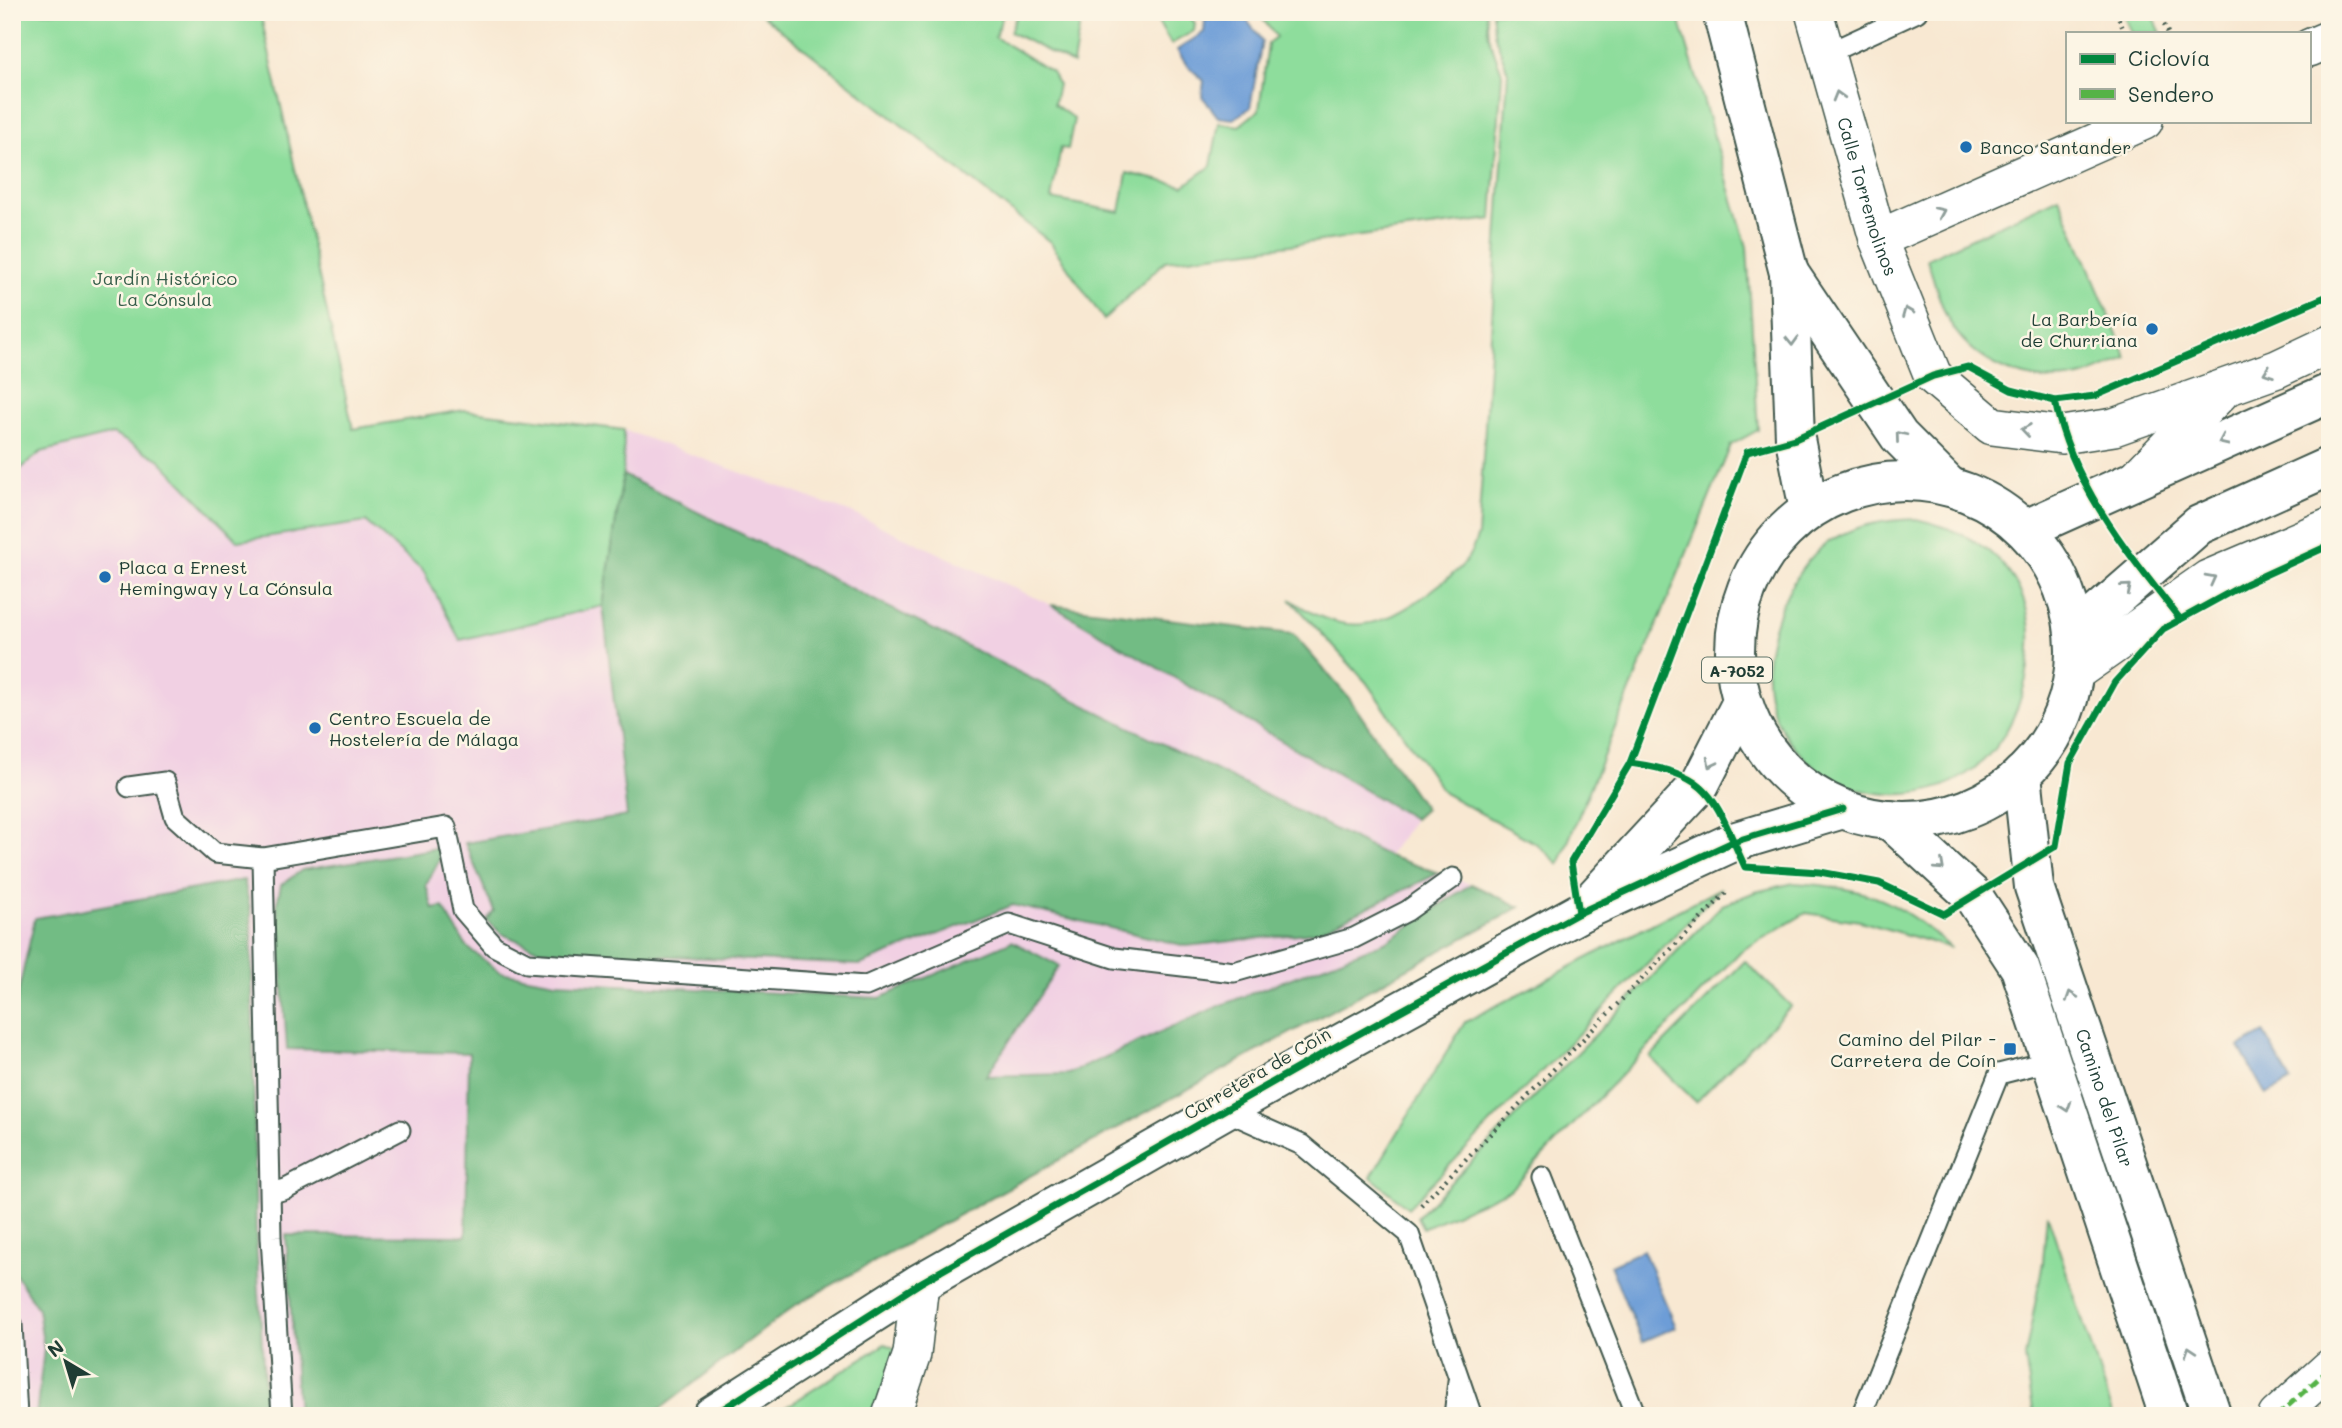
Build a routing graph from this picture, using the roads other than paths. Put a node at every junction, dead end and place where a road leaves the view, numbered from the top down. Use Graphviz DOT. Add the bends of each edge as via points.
graph roads {
  1 [pos="1722,12"];
  2 [pos="1814,12"];
  3 [pos="1917,12"];
  4 [pos="2330,39"];
  5 [pos="2310,48"];
  6 [pos="1826,54"];
  7 [pos="2142,122"];
  8 [pos="1878,239"];
  9 [pos="1789,273"];
  10 [pos="2330,344"];
  11 [pos="2225,387"];
  12 [pos="2330,393"];
  13 [pos="2330,466"];
  14 [pos="2134,481"];
  15 [pos="1948,485"];
  16 [pos="1809,510"];
  17 [pos="2330,527"];
  18 [pos="2026,529"];
  19 [pos="2075,633"];
  20 [pos="2074,673"];
  21 [pos="1741,702"];
  22 [pos="2022,774"];
  23 [pos="129,788"];
  24 [pos="1843,809"];
  25 [pos="1890,820"];
  26 [pos="263,858"];
  27 [pos="1452,878"];
  28 [pos="1579,913"];
  29 [pos="2050,1061"];
  30 [pos="1224,1110"];
  31 [pos="400,1130"];
  32 [pos="1542,1177"];
  33 [pos="272,1193"];
  34 [pos="920,1283"];
  35 [pos="12,1324"];
  36 [pos="2330,1368"];
  37 [pos="1459,1373"];
  38 [pos="17,1416"];
  39 [pos="282,1416"];
  40 [pos="712,1416"];
  41 [pos="891,1416"];
  42 [pos="1454,1416"];
  43 [pos="1472,1416"];
  44 [pos="1636,1416"];
  45 [pos="1861,1416"];
  46 [pos="2169,1416"];
  47 [pos="2212,1416"];
  48 [pos="2277,1416"];
  1 -- 9 [label="main road"];
  2 -- 6 [label="street, Calle Torremolinos"];
  3 -- 6 [label="lane"];
  4 -- 5 [label="street"];
  8 -- 6 [label="street, Calle Torremolinos, one-way"];
  8 -- 7 [label="street, one-way"];
  11 -- 8 [label="street, Calle Torremolinos, one-way" via="2114,427 2062,435 1992,426 1933,376"];
  15 -- 9 [label="main road, one-way" via="1899,436"];
  9 -- 16 [label="main road, one-way" via="1795,439"];
  10 -- 11 [label="street, one-way"];
  11 -- 14 [label="street"];
  12 -- 14 [label="main road, one-way"];
  19 -- 13 [label="main road, one-way" via="2199,525"];
  14 -- 18 [label="main road"];
  15 -- 16 [label="main road, A-7052" via="1903,480 1854,491"];
  15 -- 18 [label="main road, A-7052" via="1990,502"];
  16 -- 21 [label="main road, A-7052" via="1769,547 1744,595 1734,648"];
  20 -- 17 [label="street, one-way" via="2208,579"];
  18 -- 19 [label="main road, A-7052" via="2061,583"];
  19 -- 20 [label="main road, A-7052"];
  20 -- 22 [label="main road, A-7052" via="2064,710 2047,745"];
  21 -- 24 [label="main road, A-7052" via="1757,737 1780,767 1809,792"];
  21 -- 28 [label="main road, Carretera de Coín, one-way" via="1700,784"];
  22 -- 25 [label="main road, A-7052" via="1983,802 1937,818"];
  47 -- 22 [label="main road, Camino del Pilar, one-way" via="2034,887"];
  23 -- 26 [label="lane" via="165,782 175,817 215,853"];
  24 -- 25 [label="main road, A-7052"];
  24 -- 28 [label="main road, Carretera de Coín" via="1733,842"];
  25 -- 29 [label="main road, one-way" via="1973,896 2020,968"];
  26 -- 27 [label="lane" via="446,827 463,910 494,946 527,963 866,986 1009,924 1114,958 1234,972 1354,938 1407,911"];
  26 -- 33 [label="lane"];
  28 -- 30 [label="main road, Carretera de Coín"];
  29 -- 45 [label="lane" via="1999,1074"];
  29 -- 46 [label="main road, one-way"];
  30 -- 34 [label="main road, Carretera de Coín"];
  30 -- 37 [label="lane" via="1302,1145 1409,1234"];
  31 -- 33 [label="lane"];
  32 -- 44 [label="lane"];
  33 -- 39 [label="lane"];
  34 -- 40 [label="main road, Carretera de Coín"];
  34 -- 41 [label="street" via="912,1353"];
  35 -- 38 [label="lane"];
  36 -- 48 [label="street"];
  37 -- 42 [label="lane"];
  37 -- 43 [label="lane"];
}
